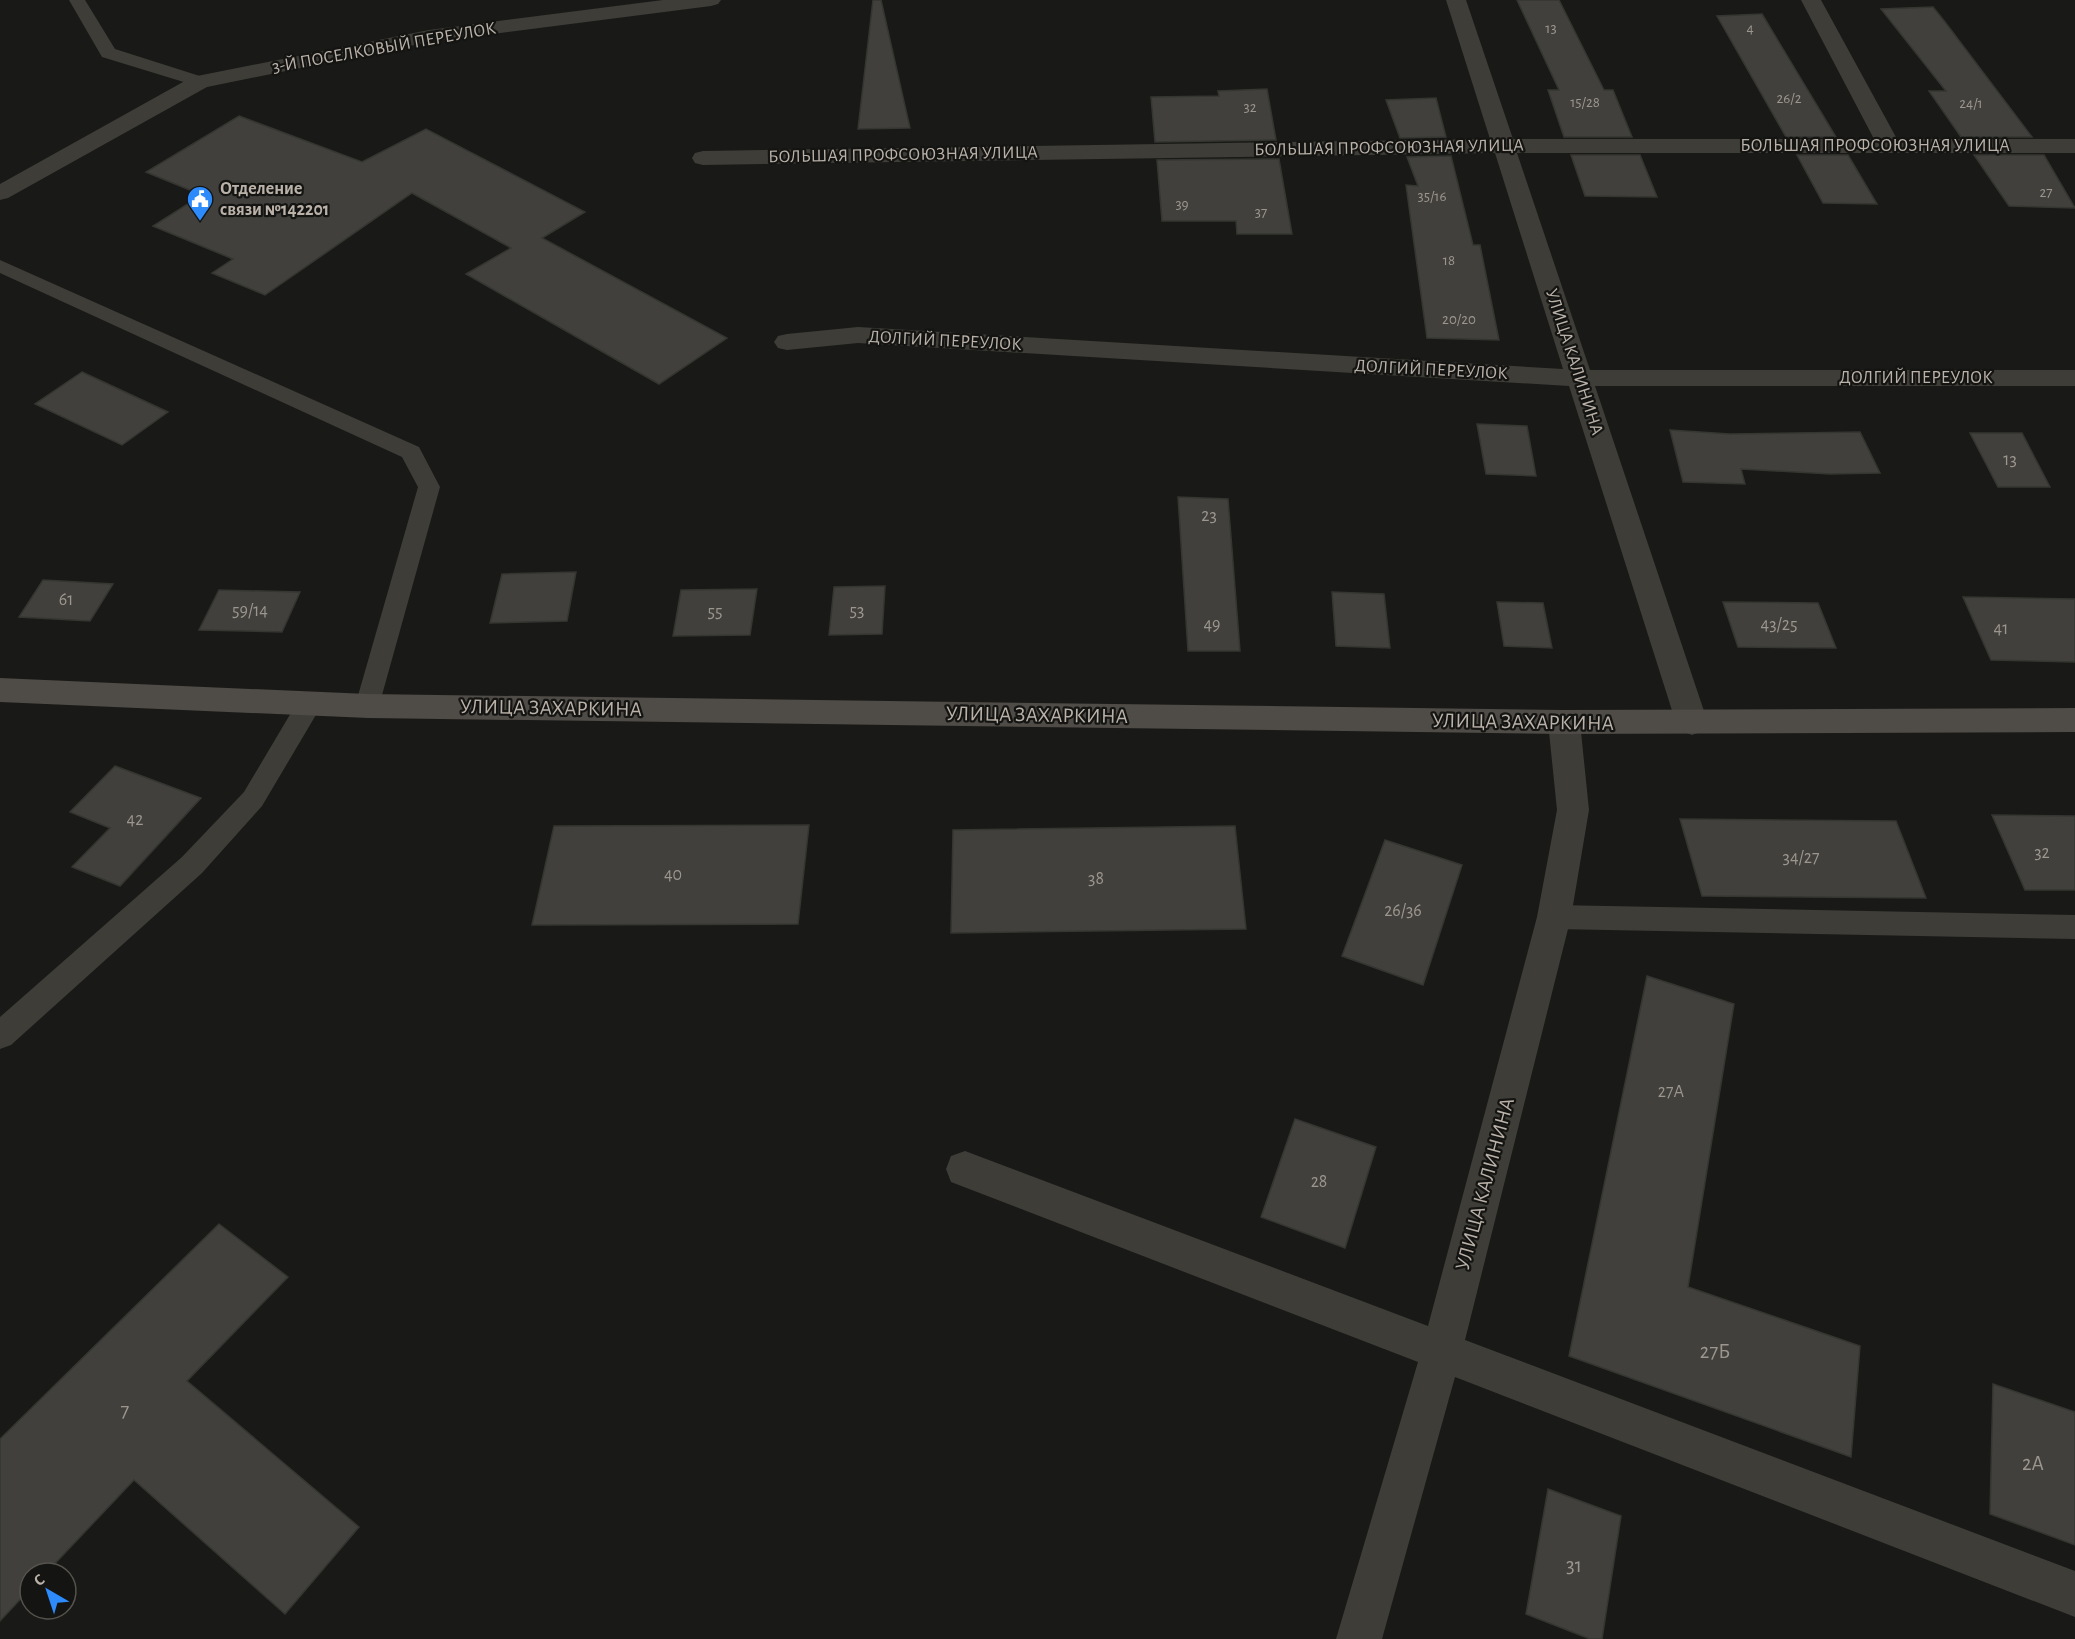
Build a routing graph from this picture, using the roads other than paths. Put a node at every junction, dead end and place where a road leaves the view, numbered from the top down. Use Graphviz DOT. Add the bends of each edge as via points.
graph roads {
  1 [pos="78,0"];
  2 [pos="711,0"];
  3 [pos="1456,0"];
  4 [pos="1811,0"];
  5 [pos="586,8"];
  6 [pos="200,82"];
  7 [pos="1504,146"];
  8 [pos="1889,146"];
  9 [pos="2075,146"];
  10 [pos="703,158"];
  11 [pos="0,193"];
  12 [pos="0,266"];
  13 [pos="787,342"];
  14 [pos="1580,378"];
  15 [pos="2075,378"];
  16 [pos="0,690"];
  17 [pos="310,703"];
  18 [pos="368,706"];
  19 [pos="2075,720"];
  20 [pos="1564,723"];
  21 [pos="1692,723"];
  22 [pos="1554,917"];
  23 [pos="2075,927"];
  24 [pos="0,1036"];
  25 [pos="965,1169"];
  26 [pos="1441,1354"];
  27 [pos="2075,1594"];
  28 [pos="1359,1639"];
  1 -- 6 [label="lane" via="108,53"];
  2 -- 5 [label="street, 3-Й ПОСЕЛКОВЫЙ ПЕРЕУЛОК"];
  3 -- 7 [label="street, УЛИЦА КАЛИНИНА"];
  4 -- 8 [label="street"];
  5 -- 6 [label="street, 3-Й ПОСЕЛКОВЫЙ ПЕРЕУЛОК"];
  6 -- 11 [label="street, 3-Й ПОСЕЛКОВЫЙ ПЕРЕУЛОК"];
  7 -- 8 [label="street, БОЛЬШАЯ ПРОФСОЮЗНАЯ УЛИЦА"];
  7 -- 10 [label="street, БОЛЬШАЯ ПРОФСОЮЗНАЯ УЛИЦА"];
  7 -- 14 [label="street, УЛИЦА КАЛИНИНА"];
  8 -- 9 [label="street, БОЛЬШАЯ ПРОФСОЮЗНАЯ УЛИЦА"];
  12 -- 18 [label="lane" via="411,452 429,487"];
  13 -- 14 [label="street, ДОЛГИЙ ПЕРЕУЛОК" via="858,335"];
  14 -- 15 [label="street, ДОЛГИЙ ПЕРЕУЛОК"];
  14 -- 21 [label="street, УЛИЦА КАЛИНИНА"];
  16 -- 17 [label="street, УЛИЦА ЗАХАРКИНА"];
  17 -- 18 [label="street, УЛИЦА ЗАХАРКИНА"];
  17 -- 24 [label="lane" via="253,799 192,865"];
  18 -- 20 [label="street, УЛИЦА ЗАХАРКИНА"];
  19 -- 21 [label="street, УЛИЦА ЗАХАРКИНА"];
  20 -- 21 [label="street, УЛИЦА ЗАХАРКИНА"];
  20 -- 22 [label="street, УЛИЦА КАЛИНИНА" via="1573,810"];
  22 -- 23 [label="lane"];
  22 -- 26 [label="street, УЛИЦА КАЛИНИНА"];
  25 -- 26 [label="street"];
  26 -- 27 [label="street"];
  26 -- 28 [label="street, УЛИЦА КАЛИНИНА"];
}
